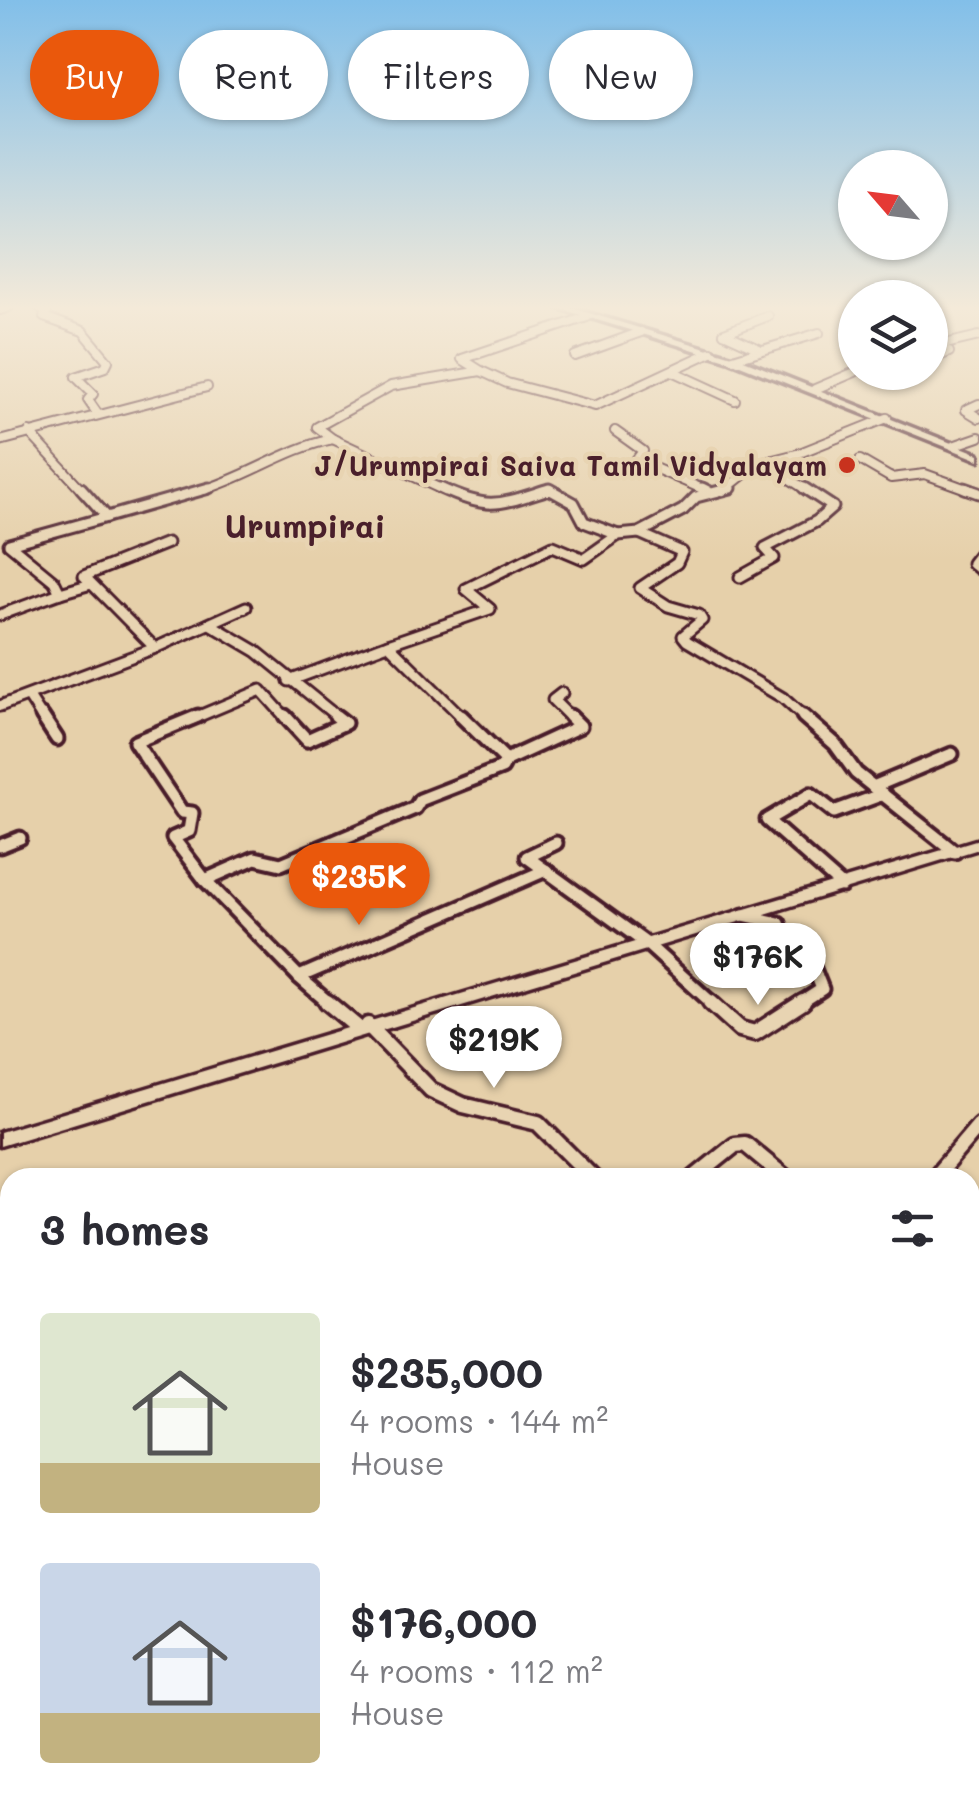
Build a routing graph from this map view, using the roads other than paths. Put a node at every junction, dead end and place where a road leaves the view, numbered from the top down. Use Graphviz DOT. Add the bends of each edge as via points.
graph roads {
  1 [pos="91,391"];
  2 [pos="191,391"];
  3 [pos="381,391"];
  4 [pos="538,391"];
  5 [pos="622,391"];
  6 [pos="716,391"];
  7 [pos="822,391"];
  8 [pos="735,400"];
  9 [pos="979,404"];
  10 [pos="96,412"];
  11 [pos="886,418"];
  12 [pos="979,418"];
  13 [pos="615,431"];
  14 [pos="29,432"];
  15 [pos="979,437"];
  16 [pos="333,439"];
  17 [pos="0,441"];
  18 [pos="953,446"];
  19 [pos="979,457"];
  20 [pos="860,460"];
  21 [pos="764,462"];
  22 [pos="708,491"];
  23 [pos="979,493"];
  24 [pos="107,517"];
  25 [pos="639,533"];
  26 [pos="618,535"];
  27 [pos="167,543"];
  28 [pos="5,545"];
  29 [pos="979,554"];
  30 [pos="979,569"];
  31 [pos="740,576"];
  32 [pos="91,584"];
  33 [pos="60,593"];
  34 [pos="246,608"];
  35 [pos="0,615"];
  36 [pos="210,624"];
  37 [pos="388,644"];
  38 [pos="155,648"];
  39 [pos="289,680"];
  40 [pos="562,693"];
  41 [pos="29,698"];
  42 [pos="0,706"];
  43 [pos="57,739"];
  44 [pos="952,754"];
  45 [pos="506,760"];
  46 [pos="878,791"];
  47 [pos="20,838"];
  48 [pos="556,843"];
  49 [pos="979,844"];
  50 [pos="0,846"];
  51 [pos="954,852"];
  52 [pos="546,870"];
  53 [pos="205,880"];
  54 [pos="842,886"];
  55 [pos="744,915"];
  56 [pos="647,944"];
  57 [pos="299,977"];
  58 [pos="363,1027"];
  59 [pos="979,1126"];
  60 [pos="0,1139"];
  61 [pos="583,1168"];
  62 [pos="706,1168"];
  63 [pos="774,1168"];
  64 [pos="943,1168"];
  1 -- 10 [label="street" via="88,400"];
  2 -- 10 [label="street"];
  3 -- 16 [label="street" via="316,427"];
  4 -- 5 [label="street" via="595,406"];
  6 -- 8 [label="street"];
  7 -- 11 [label="main road"];
  9 -- 12 [label="street" via="966,410"];
  10 -- 14 [label="street"];
  11 -- 18 [label="main road"];
  11 -- 21 [label="street"];
  13 -- 22 [label="street" via="642,451 640,464"];
  14 -- 17 [label="street"];
  14 -- 24 [label="street"];
  15 -- 18 [label="street"];
  16 -- 24 [label="street" via="308,444 238,480"];
  16 -- 26 [label="street" via="470,502 496,506 550,489 574,503 584,522"];
  18 -- 19 [label="main road"];
  20 -- 23 [label="street" via="892,478 924,474"];
  21 -- 22 [label="street" via="730,488"];
  21 -- 31 [label="street" via="833,507 765,548 774,558"];
  22 -- 25 [label="street"];
  24 -- 28 [label="street"];
  25 -- 26 [label="street"];
  25 -- 46 [label="street" via="682,552 678,563 640,588 698,615 700,625 684,636 687,642 782,698"];
  26 -- 37 [label="street" via="584,559 545,548 466,589 490,609"];
  27 -- 32 [label="street" via="84,576"];
  28 -- 33 [label="street"];
  29 -- 30 [label="street" via="972,563"];
  32 -- 33 [label="street"];
  32 -- 38 [label="street"];
  33 -- 35 [label="street"];
  34 -- 36 [label="street"];
  36 -- 38 [label="street"];
  36 -- 39 [label="street"];
  37 -- 39 [label="street"];
  37 -- 45 [label="street"];
  38 -- 41 [label="street"];
  39 -- 53 [label="street" via="345,723 307,740 261,690 134,742 182,812 192,813 190,831 173,838"];
  40 -- 45 [label="street" via="552,700 580,726"];
  41 -- 42 [label="street"];
  41 -- 43 [label="street"];
  44 -- 46 [label="street"];
  45 -- 53 [label="street" via="502,768 420,800 370,829 281,864 255,858"];
  46 -- 51 [label="street"];
  46 -- 54 [label="street" via="834,812 811,794 767,820"];
  47 -- 50 [label="street"];
  48 -- 52 [label="street" via="527,857"];
  49 -- 51 [label="main road"];
  51 -- 54 [label="main road"];
  52 -- 56 [label="street"];
  52 -- 57 [label="street"];
  53 -- 57 [label="street"];
  54 -- 55 [label="main road"];
  55 -- 56 [label="main road"];
  55 -- 56 [label="street" via="779,923 789,947 814,967 822,989 755,1033 740,1028"];
  56 -- 58 [label="main road"];
  57 -- 58 [label="street"];
  58 -- 60 [label="main road"];
  58 -- 61 [label="street" via="431,1090 538,1123"];
  59 -- 64 [label="street"];
  62 -- 63 [label="street" via="744,1144"];
}
